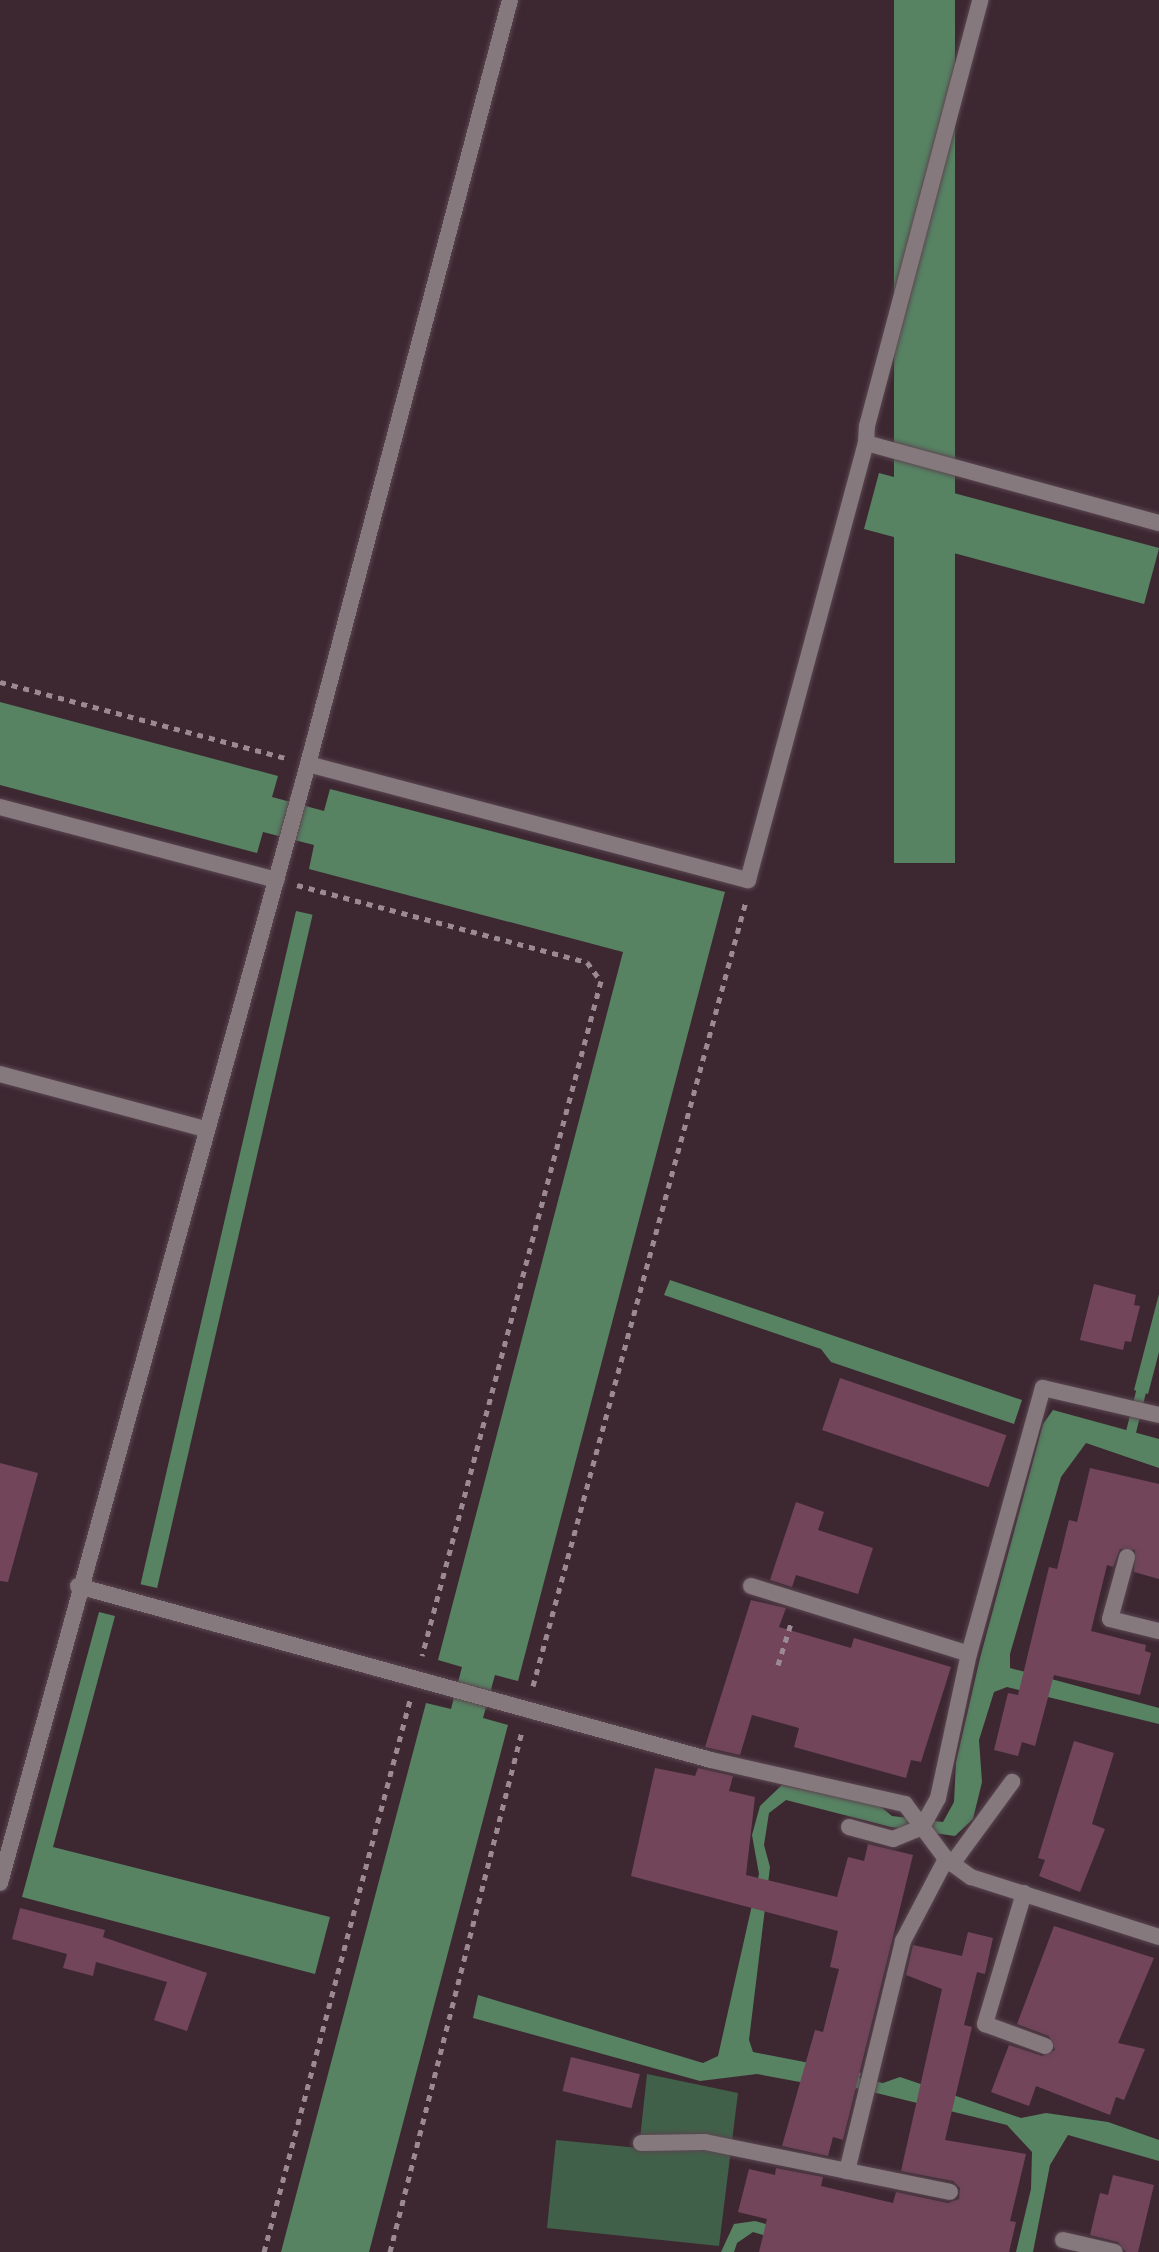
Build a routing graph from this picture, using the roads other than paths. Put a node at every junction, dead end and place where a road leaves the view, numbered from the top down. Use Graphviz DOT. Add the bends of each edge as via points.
graph roads {
  1 [pos="510,0"];
  2 [pos="980,0"];
  3 [pos="866,443"];
  4 [pos="1159,523"];
  5 [pos="308,764"];
  6 [pos="0,807"];
  7 [pos="277,880"];
  8 [pos="0,1074"];
  9 [pos="205,1129"];
  10 [pos="1152,1415"];
  11 [pos="1127,1557"];
  12 [pos="78,1586"];
  13 [pos="751,1586"];
  14 [pos="1159,1631"];
  15 [pos="969,1654"];
  16 [pos="1012,1782"];
  17 [pos="849,1827"];
  18 [pos="920,1833"];
  19 [pos="949,1862"];
  20 [pos="0,1883"];
  21 [pos="1024,1893"];
  22 [pos="1159,1937"];
  23 [pos="1045,2046"];
  24 [pos="641,2143"];
  25 [pos="847,2171"];
  26 [pos="950,2192"];
  27 [pos="1063,2240"];
  28 [pos="1115,2252"];
  1 -- 5 [label="street"];
  2 -- 3 [label="street"];
  3 -- 4 [label="street"];
  3 -- 5 [label="street" via="748,880"];
  5 -- 7 [label="street"];
  6 -- 7 [label="street"];
  7 -- 9 [label="street"];
  8 -- 9 [label="street"];
  9 -- 12 [label="street"];
  10 -- 15 [label="street" via="1043,1388"];
  11 -- 14 [label="street" via="1110,1619"];
  12 -- 18 [label="street" via="711,1760 905,1804"];
  12 -- 20 [label="street"];
  13 -- 15 [label="street"];
  15 -- 18 [label="street" via="931,1811"];
  16 -- 19 [label="street"];
  17 -- 18 [label="street" via="893,1839"];
  18 -- 19 [label="street"];
  19 -- 21 [label="street" via="971,1877"];
  19 -- 25 [label="street" via="903,1941"];
  21 -- 22 [label="street"];
  21 -- 23 [label="street" via="985,2024"];
  24 -- 25 [label="street" via="705,2142"];
  25 -- 26 [label="street"];
  27 -- 28 [label="street"];
}
